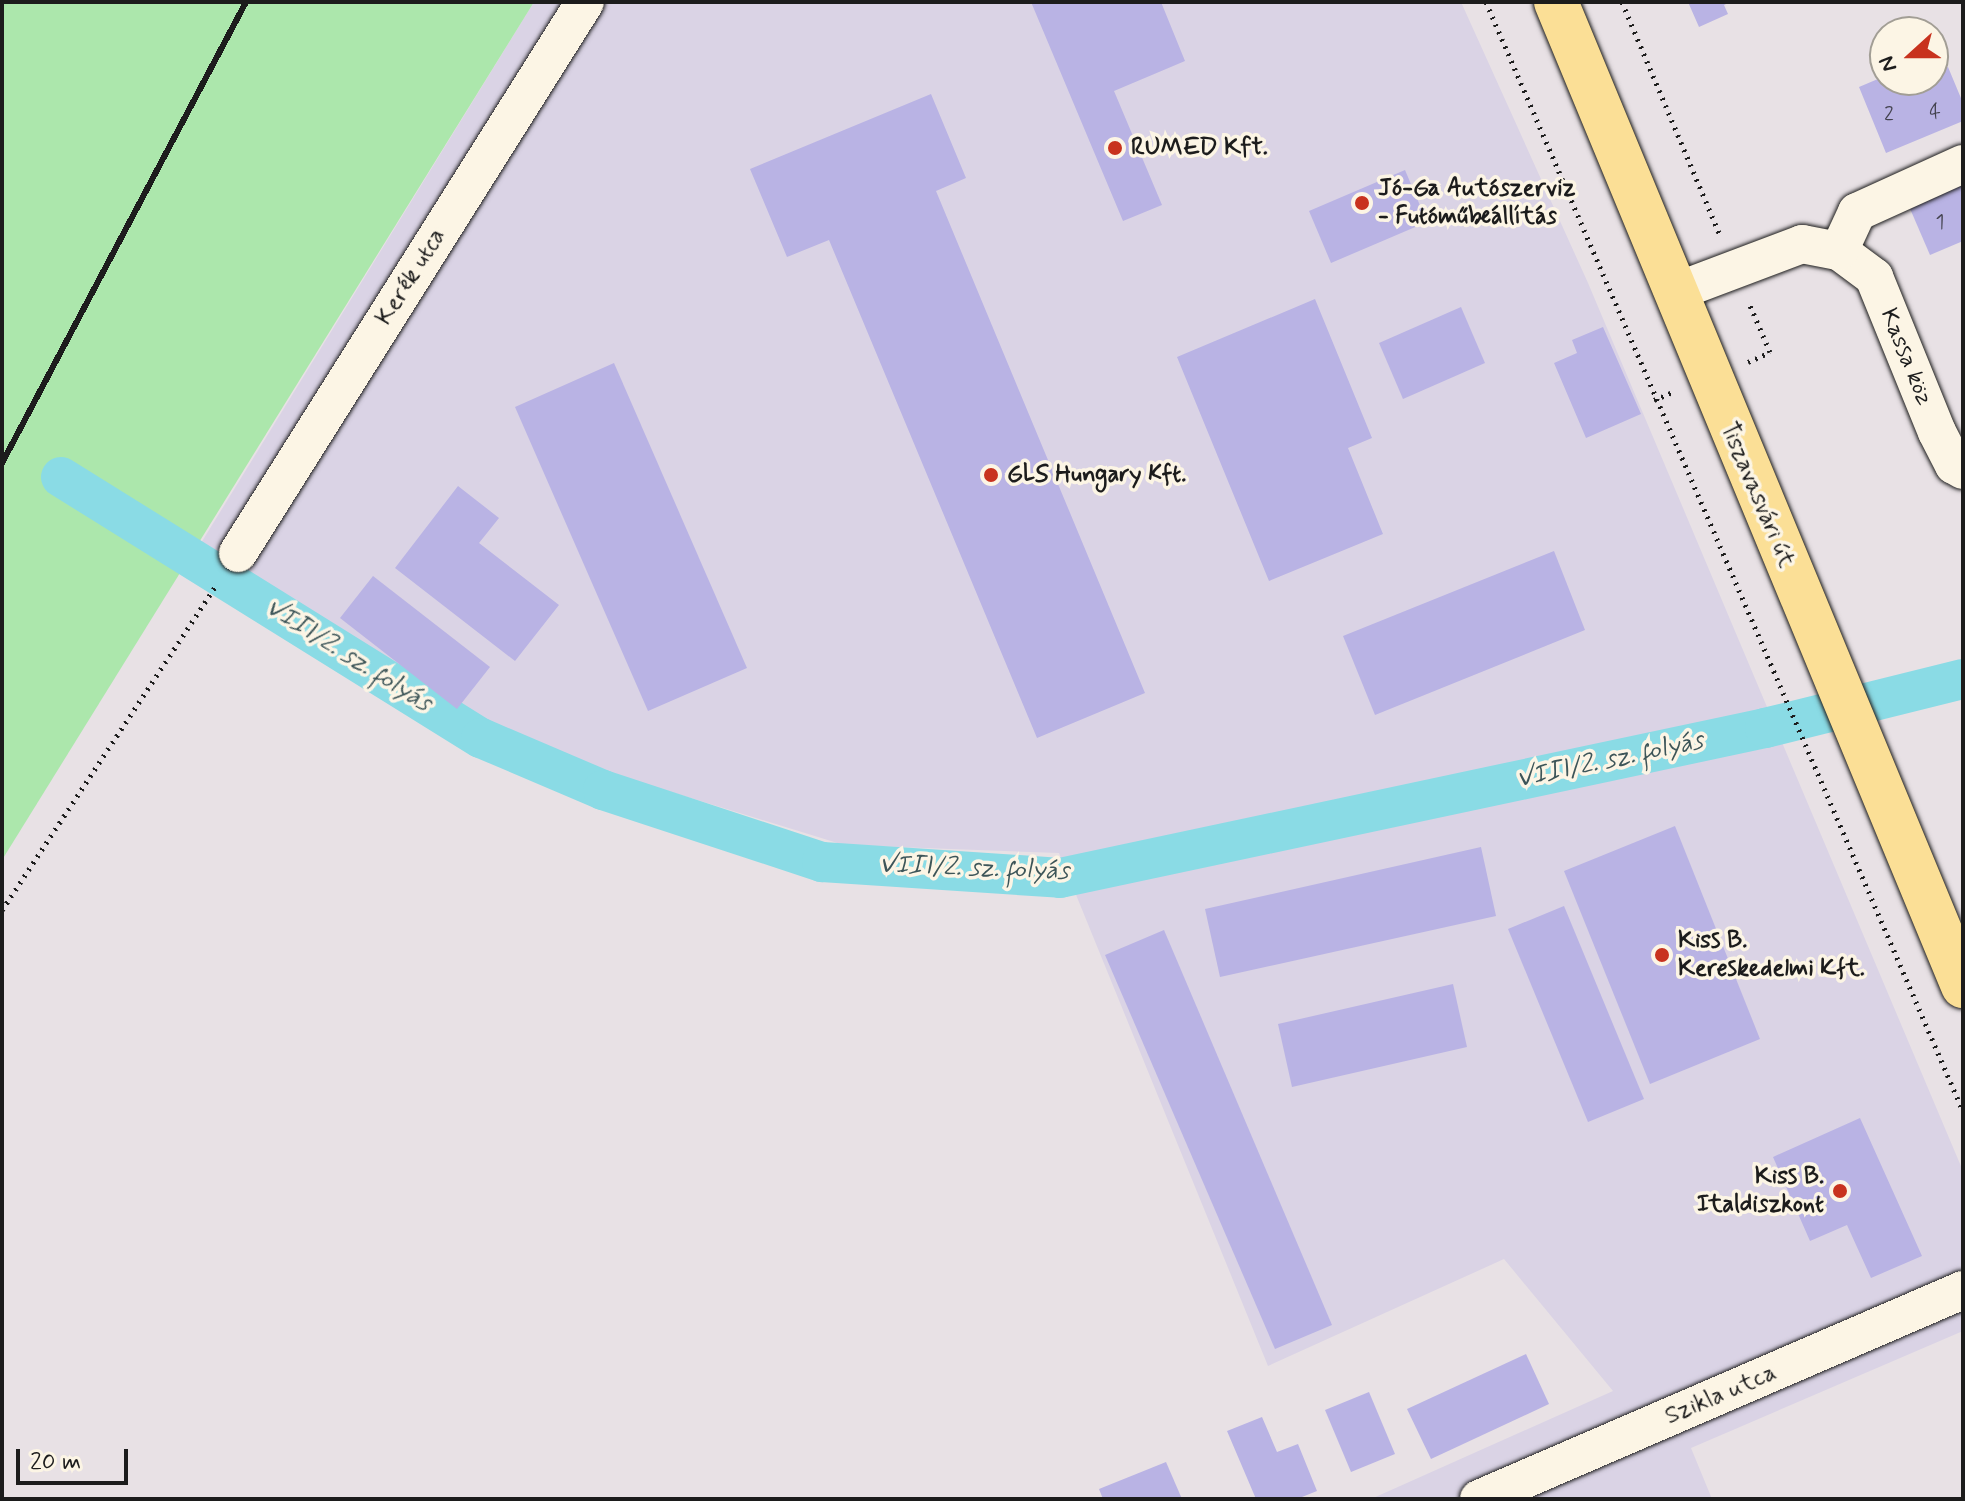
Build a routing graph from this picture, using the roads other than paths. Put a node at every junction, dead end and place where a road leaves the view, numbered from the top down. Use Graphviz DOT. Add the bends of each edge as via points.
graph roads {
  1 [pos="585,2"];
  2 [pos="1556,2"];
  3 [pos="1963,164"];
  4 [pos="1839,251"];
  5 [pos="1675,292"];
  6 [pos="1963,470"];
  7 [pos="238,553"];
  8 [pos="1963,986"];
  9 [pos="1963,1290"];
  10 [pos="1479,1499"];
  1 -- 7 [label="street, Kerék utca"];
  2 -- 5 [label="main road, Tiszavasvári út"];
  3 -- 4 [label="street" via="1857,212"];
  4 -- 5 [label="street" via="1802,244"];
  4 -- 6 [label="street, Kassa köz" via="1874,277 1937,432 1954,465"];
  5 -- 8 [label="main road, Tiszavasvári út"];
  9 -- 10 [label="street, Szikla utca"];
}
